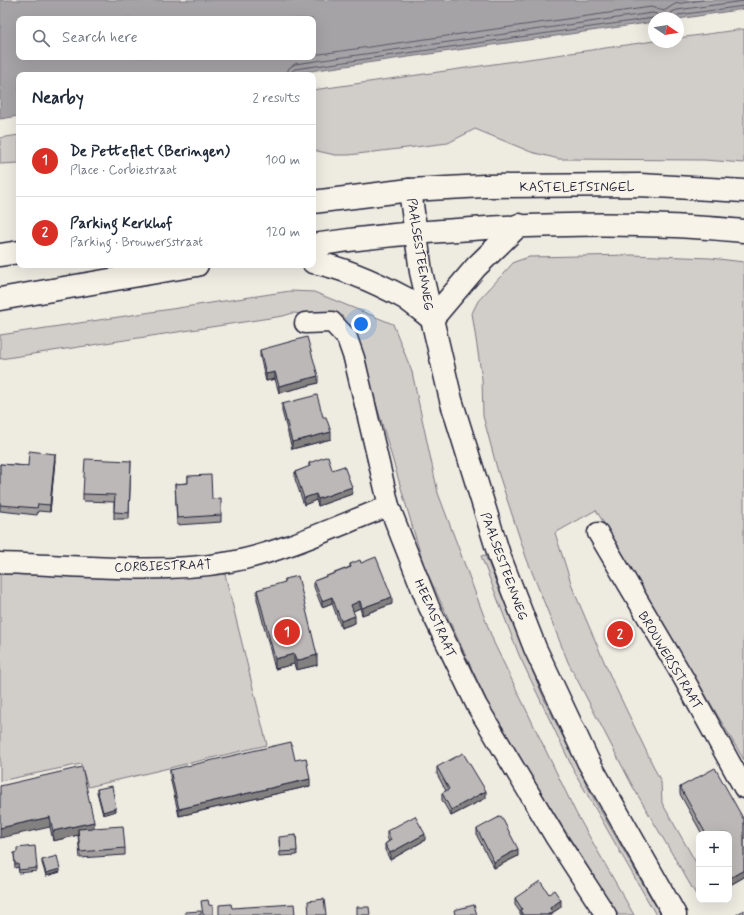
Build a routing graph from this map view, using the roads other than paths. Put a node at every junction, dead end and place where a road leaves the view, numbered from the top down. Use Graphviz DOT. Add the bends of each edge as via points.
graph roads {
  1 [pos="410,190"];
  2 [pos="744,191"];
  3 [pos="316,202"];
  4 [pos="519,225"];
  5 [pos="744,231"];
  6 [pos="415,232"];
  7 [pos="316,245"];
  8 [pos="16,252"];
  9 [pos="0,255"];
  10 [pos="316,263"];
  11 [pos="180,268"];
  12 [pos="0,299"];
  13 [pos="432,319"];
  14 [pos="305,323"];
  15 [pos="389,506"];
  16 [pos="598,533"];
  17 [pos="0,563"];
  18 [pos="744,788"];
  19 [pos="606,915"];
  20 [pos="675,915"];
  1 -- 2 [label="main road, KASTELETSINGEL" via="484,186 640,186"];
  1 -- 3 [label="main road, KASTELETSINGEL"];
  1 -- 6 [label="main road, PAALSESTEENWEG"];
  4 -- 5 [label="main road" via="607,224"];
  4 -- 6 [label="main road"];
  4 -- 13 [label="main road" via="476,267"];
  6 -- 7 [label="main road"];
  6 -- 13 [label="main road, PAALSESTEENWEG"];
  8 -- 9 [label="main road"];
  10 -- 13 [label="main road" via="351,274 405,298"];
  11 -- 12 [label="main road"];
  13 -- 20 [label="main road, PAALSESTEENWEG" via="458,427 500,558 535,648 588,761"];
  14 -- 15 [label="street, HEEMSTRAAT" via="332,322 347,338"];
  15 -- 17 [label="street, CORBIESTRAAT" via="260,555 229,562 151,568"];
  15 -- 19 [label="street, HEEMSTRAAT" via="428,607 477,706 556,838"];
  16 -- 18 [label="street, BROUWERSSTRAAT"];
}
